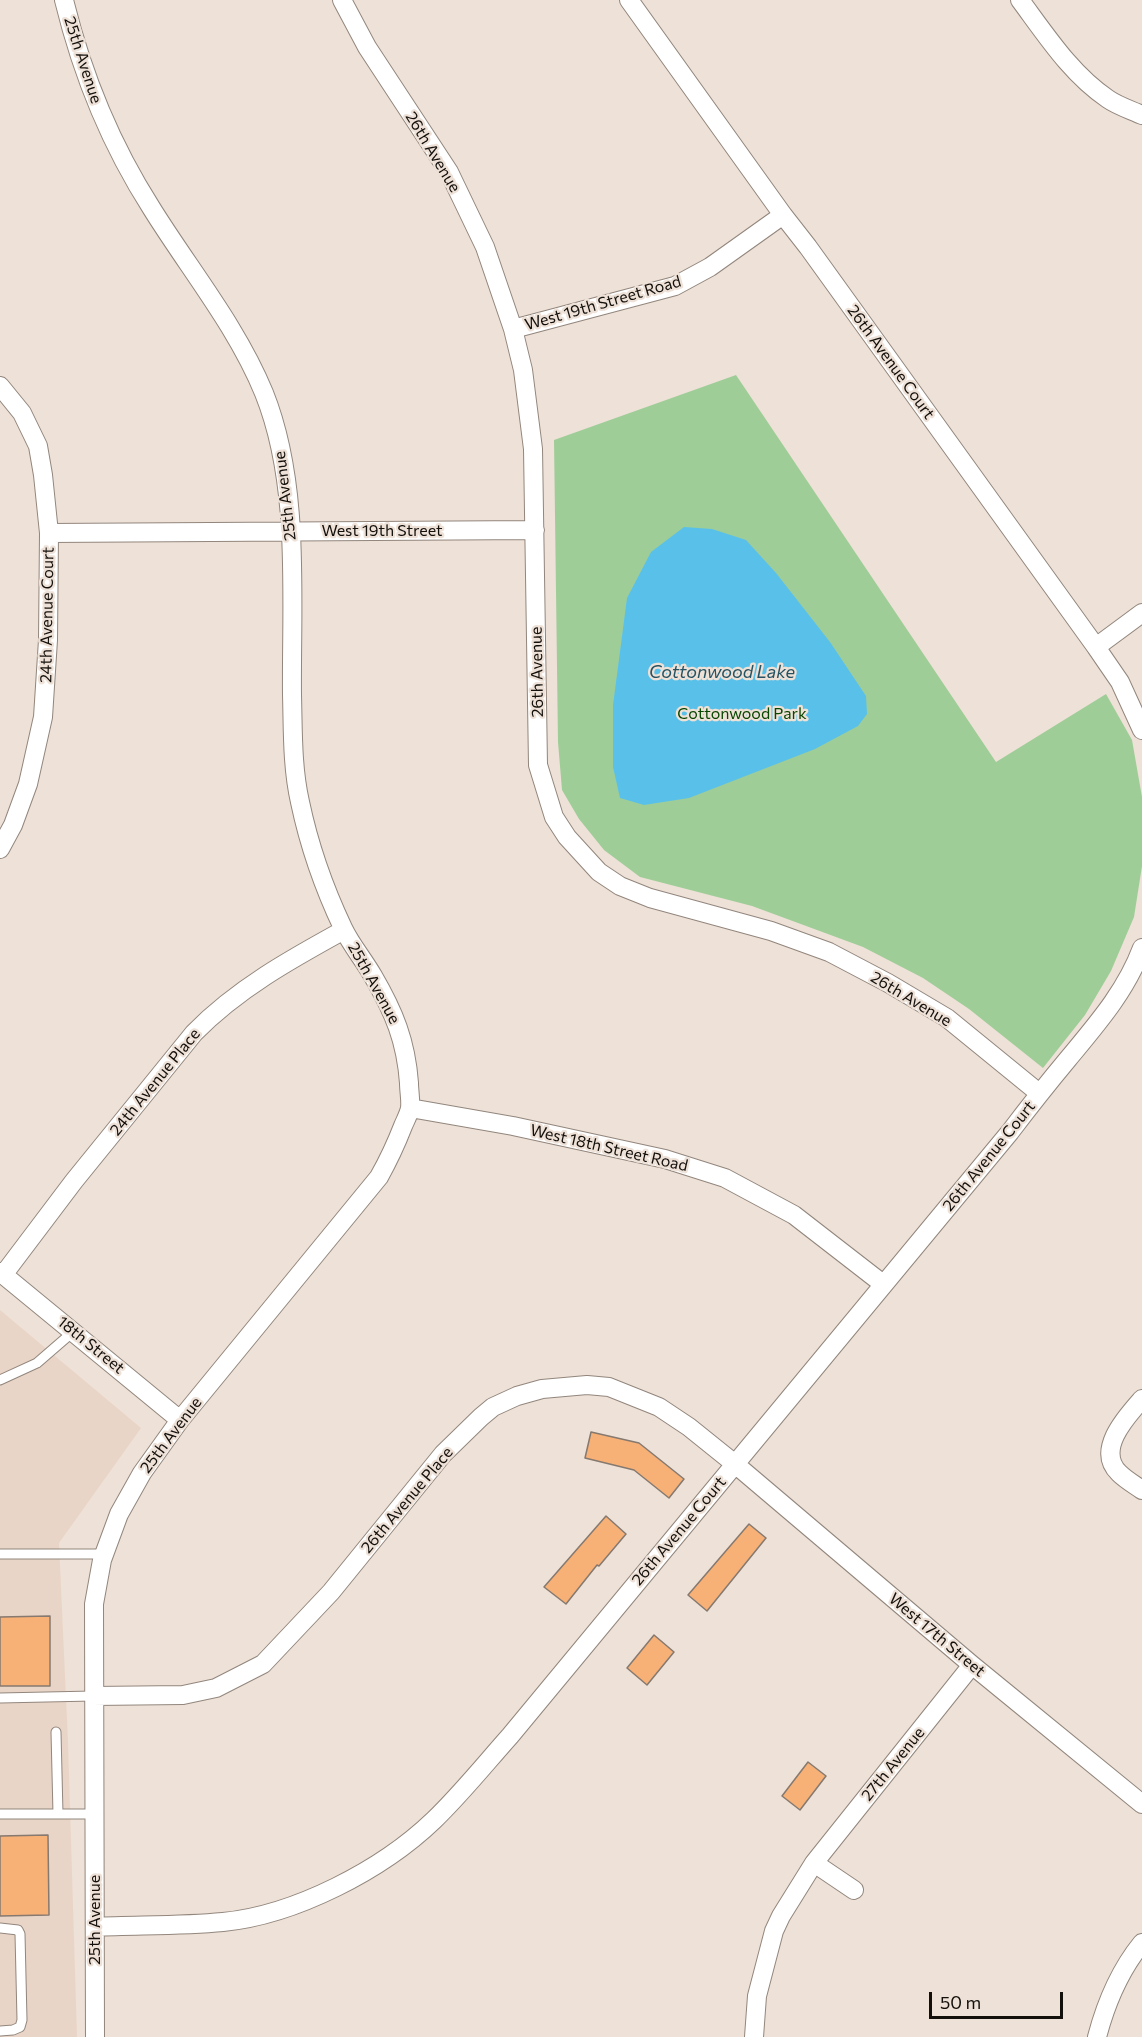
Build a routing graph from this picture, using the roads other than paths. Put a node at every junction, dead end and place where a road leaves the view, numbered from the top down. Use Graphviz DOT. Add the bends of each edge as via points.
graph roads {
  1 [pos="64,0"];
  2 [pos="342,0"];
  3 [pos="629,0"];
  4 [pos="1020,0"];
  5 [pos="1142,116"];
  6 [pos="783,215"];
  7 [pos="513,329"];
  8 [pos="0,386"];
  9 [pos="534,530"];
  10 [pos="291,532"];
  11 [pos="49,533"];
  12 [pos="1142,613"];
  13 [pos="1096,647"];
  14 [pos="1142,730"];
  15 [pos="0,849"];
  16 [pos="344,930"];
  17 [pos="1142,948"];
  18 [pos="1039,1093"];
  19 [pos="410,1108"];
  20 [pos="2,1273"];
  21 [pos="883,1284"];
  22 [pos="74,1331"];
  23 [pos="0,1380"];
  24 [pos="1142,1399"];
  25 [pos="180,1420"];
  26 [pos="735,1464"];
  27 [pos="1142,1490"];
  28 [pos="0,1554"];
  29 [pos="105,1554"];
  30 [pos="972,1665"];
  31 [pos="93,1696"];
  32 [pos="0,1698"];
  33 [pos="56,1732"];
  34 [pos="1142,1804"];
  35 [pos="0,1814"];
  36 [pos="58,1814"];
  37 [pos="94,1814"];
  38 [pos="814,1863"];
  39 [pos="854,1890"];
  40 [pos="95,1927"];
  41 [pos="0,1928"];
  42 [pos="1142,1943"];
  43 [pos="0,2031"];
  44 [pos="95,2037"];
  45 [pos="754,2037"];
  46 [pos="1096,2037"];
  1 -- 10 [label="street, 25th Avenue" via="101,116 152,209 229,326 264,393 280,448"];
  2 -- 7 [label="street, 26th Avenue" via="367,47 449,172 485,247"];
  3 -- 6 [label="street, 26th Avenue Court"];
  4 -- 5 [label="street" via="1088,84"];
  6 -- 7 [label="street, West 19th Street Road" via="710,267 675,286"];
  6 -- 13 [label="street, 26th Avenue Court"];
  7 -- 9 [label="street, 26th Avenue" via="523,370 533,448"];
  8 -- 11 [label="street, 24th Avenue Court" via="22,413 38,446"];
  9 -- 10 [label="street, West 19th Street"];
  9 -- 18 [label="street, 26th Avenue" via="538,765 554,817 567,837 599,872 620,886 771,931 829,952 888,983 947,1018"];
  10 -- 11 [label="street, West 19th Street"];
  10 -- 16 [label="street, 25th Avenue" via="295,778 318,867"];
  11 -- 15 [label="street, 24th Avenue Court" via="44,717 28,784"];
  12 -- 13 [label="street"];
  13 -- 14 [label="street, 26th Avenue Court" via="1120,682"];
  16 -- 19 [label="street, 25th Avenue" via="398,1024 407,1058"];
  16 -- 20 [label="street, 24th Avenue Place" via="250,985 210,1016"];
  17 -- 18 [label="street, 26th Avenue Court" via="1113,1005"];
  18 -- 21 [label="street, 26th Avenue Court"];
  19 -- 21 [label="street, West 18th Street Road" via="665,1159 725,1178 794,1215"];
  19 -- 25 [label="street, 25th Avenue" via="379,1177"];
  20 -- 22 [label="street, 18th Street"];
  21 -- 26 [label="street, 26th Avenue Court"];
  22 -- 23 [label="lane" via="37,1363"];
  22 -- 25 [label="street, 18th Street"];
  24 -- 27 [label="street" via="1122,1423 1111,1448 1117,1472"];
  25 -- 29 [label="street, 25th Avenue" via="136,1483 119,1514"];
  26 -- 30 [label="street, West 17th Street"];
  26 -- 31 [label="street, 26th Avenue Place" via="659,1407 609,1387 542,1389 517,1396 481,1416 443,1454 331,1592 263,1664 216,1688 183,1695"];
  26 -- 40 [label="street, 26th Avenue Court" via="510,1736 434,1820 396,1852 337,1887 281,1909 225,1922"];
  28 -- 29 [label="lane"];
  29 -- 31 [label="street, 25th Avenue" via="94,1604"];
  30 -- 34 [label="street, West 17th Street"];
  30 -- 38 [label="street, 27th Avenue"];
  31 -- 32 [label="lane"];
  31 -- 37 [label="street, 25th Avenue"];
  33 -- 36 [label="lane"];
  35 -- 36 [label="lane"];
  36 -- 37 [label="lane"];
  37 -- 40 [label="street, 25th Avenue"];
  38 -- 39 [label="street"];
  38 -- 45 [label="street, 27th Avenue" via="774,1931 757,1996"];
  40 -- 44 [label="street, 25th Avenue"];
  41 -- 43 [label="lane" via="14,1928 20,1934 22,2020 20,2027"];
  42 -- 46 [label="street" via="1116,1983"];
}
